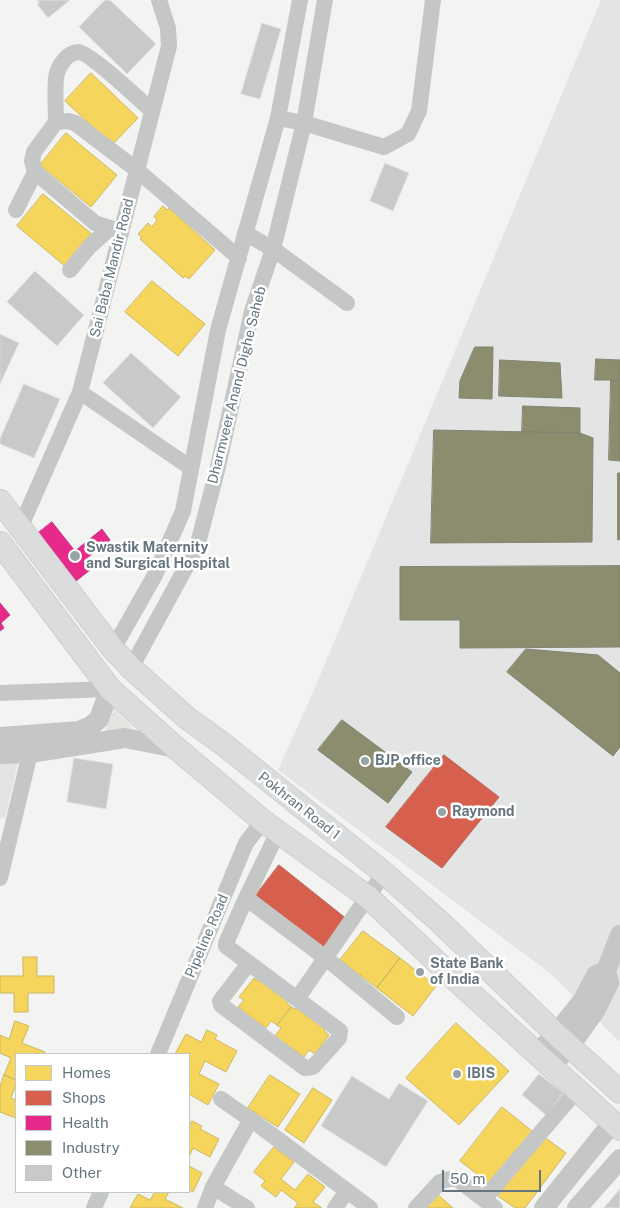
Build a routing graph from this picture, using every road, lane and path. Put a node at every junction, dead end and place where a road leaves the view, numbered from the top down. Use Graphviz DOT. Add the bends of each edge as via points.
graph roads {
  1 [pos="159,0"];
  2 [pos="300,0"];
  3 [pos="325,0"];
  4 [pos="433,0"];
  5 [pos="152,111"];
  6 [pos="278,118"];
  7 [pos="56,122"];
  8 [pos="304,123"];
  9 [pos="137,170"];
  10 [pos="35,172"];
  11 [pos="16,210"];
  12 [pos="115,230"];
  13 [pos="246,233"];
  14 [pos="273,249"];
  15 [pos="239,258"];
  16 [pos="70,270"];
  17 [pos="347,303"];
  18 [pos="80,392"];
  19 [pos="191,468"];
  20 [pos="0,501"];
  21 [pos="20,528"];
  22 [pos="0,543"];
  23 [pos="112,649"];
  24 [pos="131,668"];
  25 [pos="110,689"];
  26 [pos="0,693"];
  27 [pos="0,737"];
  28 [pos="30,744"];
  29 [pos="176,748"];
  30 [pos="0,754"];
  31 [pos="266,823"];
  32 [pos="384,873"];
  33 [pos="0,878"];
  34 [pos="368,896"];
  35 [pos="246,898"];
  36 [pos="620,935"];
  37 [pos="327,959"];
  38 [pos="249,963"];
  39 [pos="297,999"];
  40 [pos="397,1017"];
  41 [pos="563,1040"];
  42 [pos="158,1053"];
  43 [pos="544,1060"];
  44 [pos="577,1090"];
  45 [pos="620,1092"];
  46 [pos="221,1099"];
  47 [pos="250,1121"];
  48 [pos="616,1125"];
  49 [pos="620,1160"];
  50 [pos="212,1187"];
  51 [pos="347,1191"];
  52 [pos="101,1193"];
  53 [pos="489,1204"];
  54 [pos="94,1208"];
  55 [pos="205,1208"];
  56 [pos="247,1208"];
  57 [pos="335,1208"];
  58 [pos="370,1208"];
  59 [pos="416,1208"];
  60 [pos="544,1208"];
  61 [pos="578,1208"];
  1 -- 5 [label="street, Sai Baba Mandir Road" via="168,28 169,46"];
  2 -- 6 [label="street, Dharmveer Anand Dighe Saheb"];
  3 -- 8 [label="street, Dharmveer Anand Dighe Saheb"];
  4 -- 8 [label="street" via="419,112 408,134 384,147"];
  5 -- 7 [label="street" via="79,52 63,61 56,74"];
  5 -- 9 [label="street, Sai Baba Mandir Road"];
  6 -- 8 [label="street"];
  6 -- 13 [label="street, Dharmveer Anand Dighe Saheb"];
  7 -- 9 [label="street" via="75,123"];
  7 -- 10 [label="street" via="34,152"];
  8 -- 14 [label="street, Dharmveer Anand Dighe Saheb"];
  9 -- 12 [label="street, Sai Baba Mandir Road"];
  9 -- 15 [label="street"];
  10 -- 11 [label="street"];
  10 -- 12 [label="street" via="95,223"];
  12 -- 16 [label="street" via="89,247"];
  12 -- 18 [label="street, Sai Baba Mandir Road"];
  13 -- 14 [label="street"];
  13 -- 15 [label="street, Dharmveer Anand Dighe Saheb"];
  14 -- 17 [label="street"];
  14 -- 24 [label="street, Dharmveer Anand Dighe Saheb" via="252,312 197,547"];
  15 -- 19 [label="street, Dharmveer Anand Dighe Saheb" via="218,330"];
  18 -- 19 [label="street"];
  18 -- 21 [label="street, Sai Baba Mandir Road"];
  19 -- 23 [label="street, Dharmveer Anand Dighe Saheb" via="183,511 155,575"];
  20 -- 21 [label="main road, Pokhran Road 1"];
  21 -- 23 [label="main road, Pokhran Road 1"];
  22 -- 25 [label="main road"];
  23 -- 24 [label="main road, Pokhran Road 1"];
  24 -- 32 [label="main road, Pokhran Road 1" via="187,718"];
  25 -- 26 [label="street"];
  25 -- 28 [label="street" via="99,719 91,726"];
  25 -- 29 [label="main road"];
  27 -- 28 [label="street"];
  28 -- 29 [label="street" via="125,738"];
  28 -- 30 [label="street"];
  28 -- 33 [label="street"];
  29 -- 31 [label="main road"];
  31 -- 34 [label="main road"];
  31 -- 35 [label="street"];
  31 -- 42 [label="street, Pipeline Road" via="246,843"];
  32 -- 34 [label="street"];
  32 -- 41 [label="main road, Pokhran Road 1"];
  34 -- 37 [label="street"];
  34 -- 43 [label="main road"];
  35 -- 37 [label="street"];
  35 -- 38 [label="street" via="226,943 229,949"];
  36 -- 41 [label="street" via="606,971 596,975"];
  37 -- 39 [label="street"];
  37 -- 40 [label="street"];
  38 -- 39 [label="street"];
  38 -- 39 [label="street" via="220,1001 221,1005 309,1068 341,1033"];
  41 -- 43 [label="street"];
  41 -- 45 [label="main road, Pokhran Road 1"];
  43 -- 44 [label="main road"];
  44 -- 48 [label="main road"];
  44 -- 53 [label="street"];
  46 -- 47 [label="street"];
  47 -- 50 [label="street"];
  47 -- 51 [label="street"];
  48 -- 60 [label="street"];
  49 -- 61 [label="street"];
  50 -- 55 [label="street"];
  50 -- 56 [label="street"];
  51 -- 57 [label="street"];
  51 -- 58 [label="street"];
  52 -- 54 [label="street"];
  53 -- 59 [label="street" via="457,1179 449,1179 440,1182"];
}
